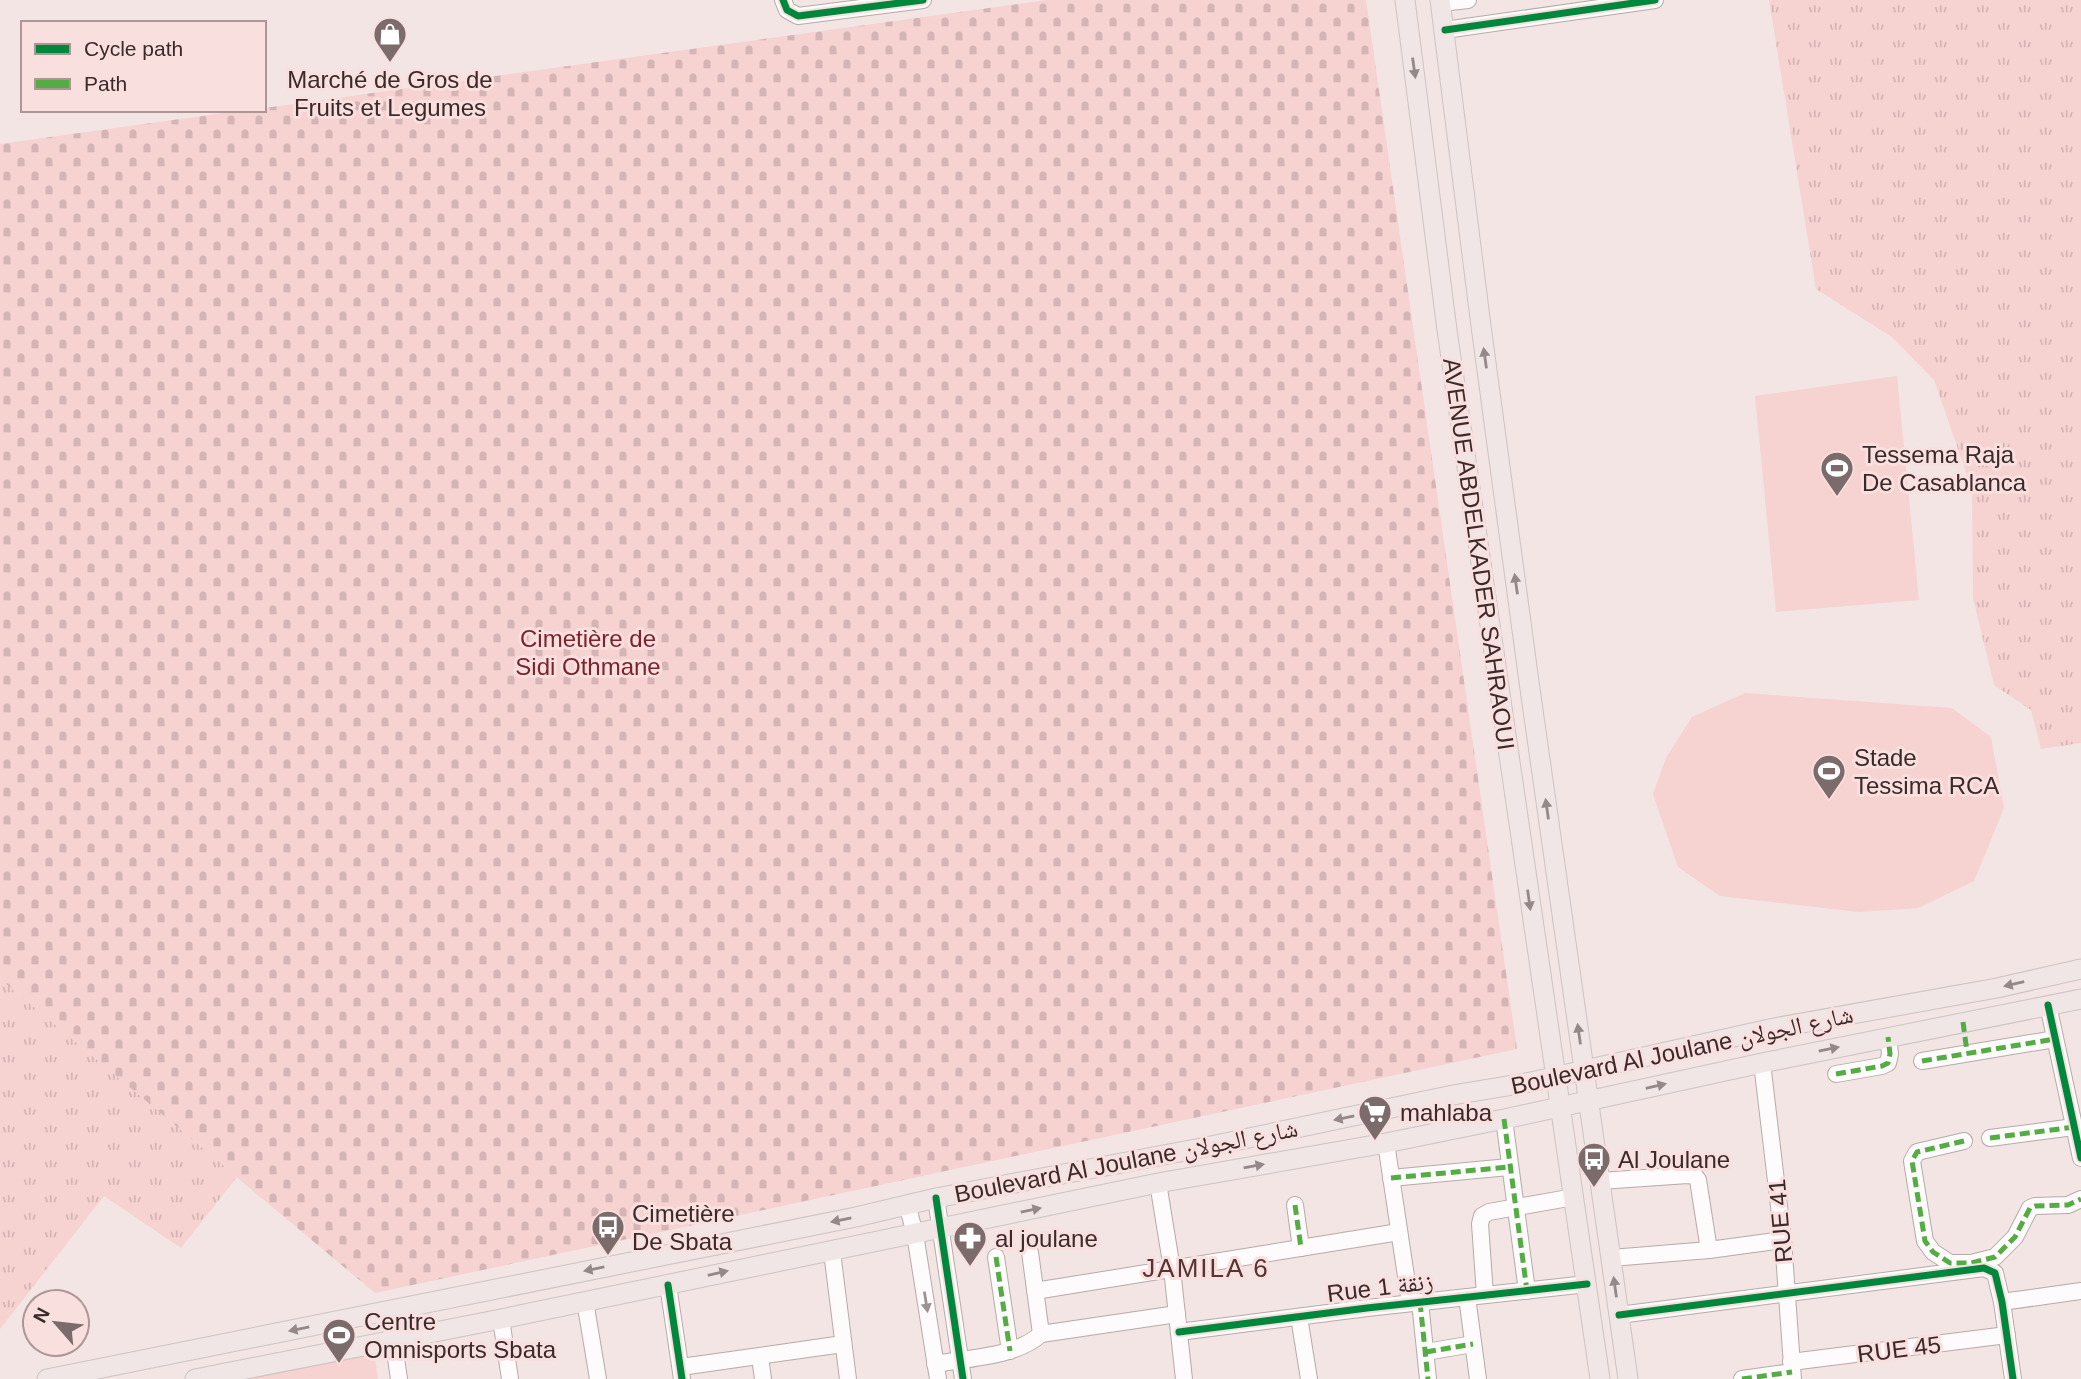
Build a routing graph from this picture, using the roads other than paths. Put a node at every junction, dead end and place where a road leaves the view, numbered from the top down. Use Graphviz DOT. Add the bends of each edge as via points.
graph roads {
  1 [pos="923,0"];
  2 [pos="1405,0"];
  3 [pos="1468,0"];
  4 [pos="1655,0"];
  5 [pos="1441,2"];
  6 [pos="1613,3"];
  7 [pos="785,5"];
  8 [pos="1445,30"];
  9 [pos="1465,197"];
  10 [pos="1432,202"];
  11 [pos="1481,326"];
  12 [pos="1447,330"];
  13 [pos="2081,969"];
  14 [pos="2081,999"];
  15 [pos="2048,1005"];
  16 [pos="1963,1023"];
  17 [pos="1888,1037"];
  18 [pos="2055,1039"];
  19 [pos="1968,1052"];
  20 [pos="1922,1061"];
  21 [pos="1762,1063"];
  22 [pos="1584,1070"];
  23 [pos="1836,1074"];
  24 [pos="1555,1076"];
  25 [pos="1589,1102"];
  26 [pos="1561,1108"];
  27 [pos="1504,1119"];
  28 [pos="2074,1127"];
  29 [pos="1990,1138"];
  30 [pos="1964,1141"];
  31 [pos="1386,1143"];
  32 [pos="2081,1158"];
  33 [pos="1509,1167"];
  34 [pos="1391,1178"];
  35 [pos="1600,1181"];
  36 [pos="1158,1183"];
  37 [pos="1574,1197"];
  38 [pos="936,1198"];
  39 [pos="2081,1199"];
  40 [pos="907,1204"];
  41 [pos="1295,1205"];
  42 [pos="1515,1206"];
  43 [pos="941,1230"];
  44 [pos="1399,1232"];
  45 [pos="915,1234"];
  46 [pos="1783,1240"];
  47 [pos="1301,1248"];
  48 [pos="1709,1250"];
  49 [pos="832,1252"];
  50 [pos="1030,1252"];
  51 [pos="996,1257"];
  52 [pos="1611,1258"];
  53 [pos="1172,1269"];
  54 [pos="1587,1284"];
  55 [pos="668,1285"];
  56 [pos="1527,1291"];
  57 [pos="2081,1291"];
  58 [pos="1035,1292"];
  59 [pos="1787,1293"];
  60 [pos="1485,1295"];
  61 [pos="1467,1297"];
  62 [pos="585,1301"];
  63 [pos="1415,1302"];
  64 [pos="2002,1302"];
  65 [pos="389,1310"];
  66 [pos="1177,1314"];
  67 [pos="1619,1315"];
  68 [pos="1299,1317"];
  69 [pos="501,1319"];
  70 [pos="1179,1332"];
  71 [pos="1041,1334"];
  72 [pos="2007,1335"];
  73 [pos="394,1339"];
  74 [pos="844,1343"];
  75 [pos="1473,1344"];
  76 [pos="1010,1351"];
  77 [pos="1426,1352"];
  78 [pos="760,1357"];
  79 [pos="961,1359"];
  80 [pos="144,1370"];
  81 [pos="937,1371"];
  82 [pos="1792,1371"];
  83 [pos="682,1373"];
  84 [pos="47,1379"];
  85 [pos="195,1379"];
  86 [pos="399,1379"];
  87 [pos="510,1379"];
  88 [pos="598,1379"];
  89 [pos="763,1379"];
  90 [pos="848,1379"];
  91 [pos="963,1379"];
  92 [pos="1184,1379"];
  93 [pos="1309,1379"];
  94 [pos="1429,1379"];
  95 [pos="1478,1379"];
  96 [pos="1600,1379"];
  97 [pos="1628,1379"];
  98 [pos="1742,1379"];
  99 [pos="2013,1379"];
  1 -- 7 [label="street" via="805,16 792,15"];
  2 -- 10 [label="main road, AVENUE ABDELKADER SAHRAOUI, one-way"];
  3 -- 5 [label="street"];
  4 -- 6 [label="street"];
  5 -- 8 [label="main road, AVENUE ABDELKADER SAHRAOUI"];
  6 -- 8 [label="street"];
  8 -- 9 [label="main road, AVENUE ABDELKADER SAHRAOUI"];
  9 -- 10 [label="main road"];
  9 -- 11 [label="main road, AVENUE ABDELKADER SAHRAOUI"];
  10 -- 12 [label="main road, AVENUE ABDELKADER SAHRAOUI"];
  11 -- 12 [label="main road"];
  22 -- 11 [label="main road, AVENUE ABDELKADER SAHRAOUI, one-way"];
  12 -- 24 [label="main road, AVENUE ABDELKADER SAHRAOUI, one-way"];
  13 -- 22 [label="main road, Boulevard Al Joulane شارع الجولان, one-way"];
  14 -- 15 [label="main road, Boulevard Al Joulane شارع الجولان"];
  15 -- 16 [label="main road, Boulevard Al Joulane شارع الجولان"];
  15 -- 18 [label="street"];
  16 -- 17 [label="main road, Boulevard Al Joulane شارع الجولان"];
  16 -- 19 [label="street"];
  21 -- 17 [label="main road, Boulevard Al Joulane شارع الجولان, one-way"];
  17 -- 23 [label="street" via="1888,1063"];
  18 -- 19 [label="street"];
  18 -- 28 [label="street"];
  19 -- 20 [label="street"];
  25 -- 21 [label="main road, Boulevard Al Joulane شارع الجولان, one-way"];
  21 -- 46 [label="street, RUE 41"];
  22 -- 24 [label="main road, Boulevard Al Joulane شارع الجولان"];
  22 -- 25 [label="main road, AVENUE ABDELKADER SAHRAOUI"];
  24 -- 26 [label="main road, AVENUE ABDELKADER SAHRAOUI"];
  24 -- 38 [label="main road, Boulevard Al Joulane شارع الجولان, one-way"];
  25 -- 26 [label="main road, Boulevard Al Joulane شارع الجولان"];
  25 -- 35 [label="main road, AVENUE ABDELKADER SAHRAOUI"];
  26 -- 27 [label="main road, Boulevard Al Joulane شارع الجولان"];
  26 -- 37 [label="main road, AVENUE ABDELKADER SAHRAOUI"];
  27 -- 31 [label="main road, Boulevard Al Joulane شارع الجولان"];
  27 -- 33 [label="street"];
  28 -- 29 [label="street"];
  28 -- 32 [label="street"];
  30 -- 39 [label="street" via="1916,1152 1912,1161 1925,1241 1950,1263 1995,1256 2015,1237 2030,1208 2068,1205"];
  31 -- 34 [label="street"];
  36 -- 31 [label="main road, Boulevard Al Joulane شارع الجولان, one-way"];
  33 -- 34 [label="street"];
  33 -- 42 [label="street"];
  34 -- 44 [label="street"];
  35 -- 48 [label="street" via="1695,1176"];
  35 -- 52 [label="main road, AVENUE ABDELKADER SAHRAOUI"];
  43 -- 36 [label="main road, Boulevard Al Joulane شارع الجولان, one-way"];
  36 -- 53 [label="street"];
  37 -- 42 [label="street"];
  37 -- 54 [label="main road, AVENUE ABDELKADER SAHRAOUI"];
  38 -- 40 [label="main road, Boulevard Al Joulane شارع الجولان"];
  38 -- 43 [label="street"];
  40 -- 45 [label="street"];
  40 -- 65 [label="main road, Boulevard Al Joulane شارع الجولان, one-way"];
  41 -- 47 [label="street"];
  42 -- 56 [label="street"];
  42 -- 60 [label="street" via="1489,1212 1479,1224"];
  43 -- 45 [label="main road, Boulevard Al Joulane شارع الجولان"];
  43 -- 79 [label="street"];
  44 -- 47 [label="street"];
  44 -- 63 [label="street"];
  45 -- 49 [label="main road, Boulevard Al Joulane شارع الجولان"];
  45 -- 81 [label="street, one-way"];
  46 -- 48 [label="street"];
  46 -- 59 [label="street, RUE 41"];
  47 -- 53 [label="street"];
  48 -- 52 [label="street"];
  55 -- 49 [label="main road, Boulevard Al Joulane شارع الجولان, one-way"];
  49 -- 74 [label="street"];
  50 -- 58 [label="street"];
  51 -- 76 [label="street"];
  67 -- 52 [label="main road, AVENUE ABDELKADER SAHRAOUI, one-way"];
  53 -- 58 [label="street"];
  53 -- 66 [label="street"];
  54 -- 56 [label="street, Rue 1 زنقة"];
  54 -- 96 [label="main road, AVENUE ABDELKADER SAHRAOUI"];
  55 -- 62 [label="main road, Boulevard Al Joulane شارع الجولان"];
  55 -- 83 [label="street"];
  56 -- 60 [label="street, Rue 1 زنقة"];
  57 -- 64 [label="street"];
  58 -- 71 [label="street"];
  59 -- 64 [label="street" via="1984,1268 1995,1273"];
  59 -- 67 [label="street"];
  59 -- 82 [label="street, RUE 41"];
  60 -- 61 [label="street, Rue 1 زنقة"];
  61 -- 63 [label="street, Rue 1 زنقة"];
  61 -- 75 [label="street"];
  62 -- 69 [label="main road, Boulevard Al Joulane شارع الجولان"];
  62 -- 88 [label="street"];
  63 -- 68 [label="street, Rue 1 زنقة"];
  63 -- 77 [label="street"];
  64 -- 72 [label="street"];
  65 -- 73 [label="street"];
  65 -- 80 [label="main road, Boulevard Al Joulane شارع الجولان, one-way"];
  66 -- 70 [label="street"];
  66 -- 71 [label="street"];
  67 -- 97 [label="main road, AVENUE ABDELKADER SAHRAOUI"];
  68 -- 70 [label="street, Rue 1 زنقة"];
  68 -- 93 [label="street"];
  69 -- 73 [label="main road, Boulevard Al Joulane شارع الجولان"];
  69 -- 87 [label="street"];
  70 -- 92 [label="street"];
  71 -- 76 [label="street" via="1025,1347"];
  72 -- 82 [label="street, RUE 45"];
  72 -- 99 [label="street"];
  73 -- 85 [label="main road, Boulevard Al Joulane شارع الجولان"];
  73 -- 86 [label="street"];
  74 -- 78 [label="street"];
  74 -- 90 [label="street"];
  75 -- 77 [label="street"];
  75 -- 95 [label="street"];
  76 -- 79 [label="street"];
  77 -- 94 [label="street"];
  78 -- 83 [label="street"];
  78 -- 89 [label="street"];
  79 -- 81 [label="street"];
  79 -- 91 [label="street"];
  80 -- 84 [label="main road, Boulevard Al Joulane شارع الجولان"];
  82 -- 98 [label="street, RUE 45"];
}
